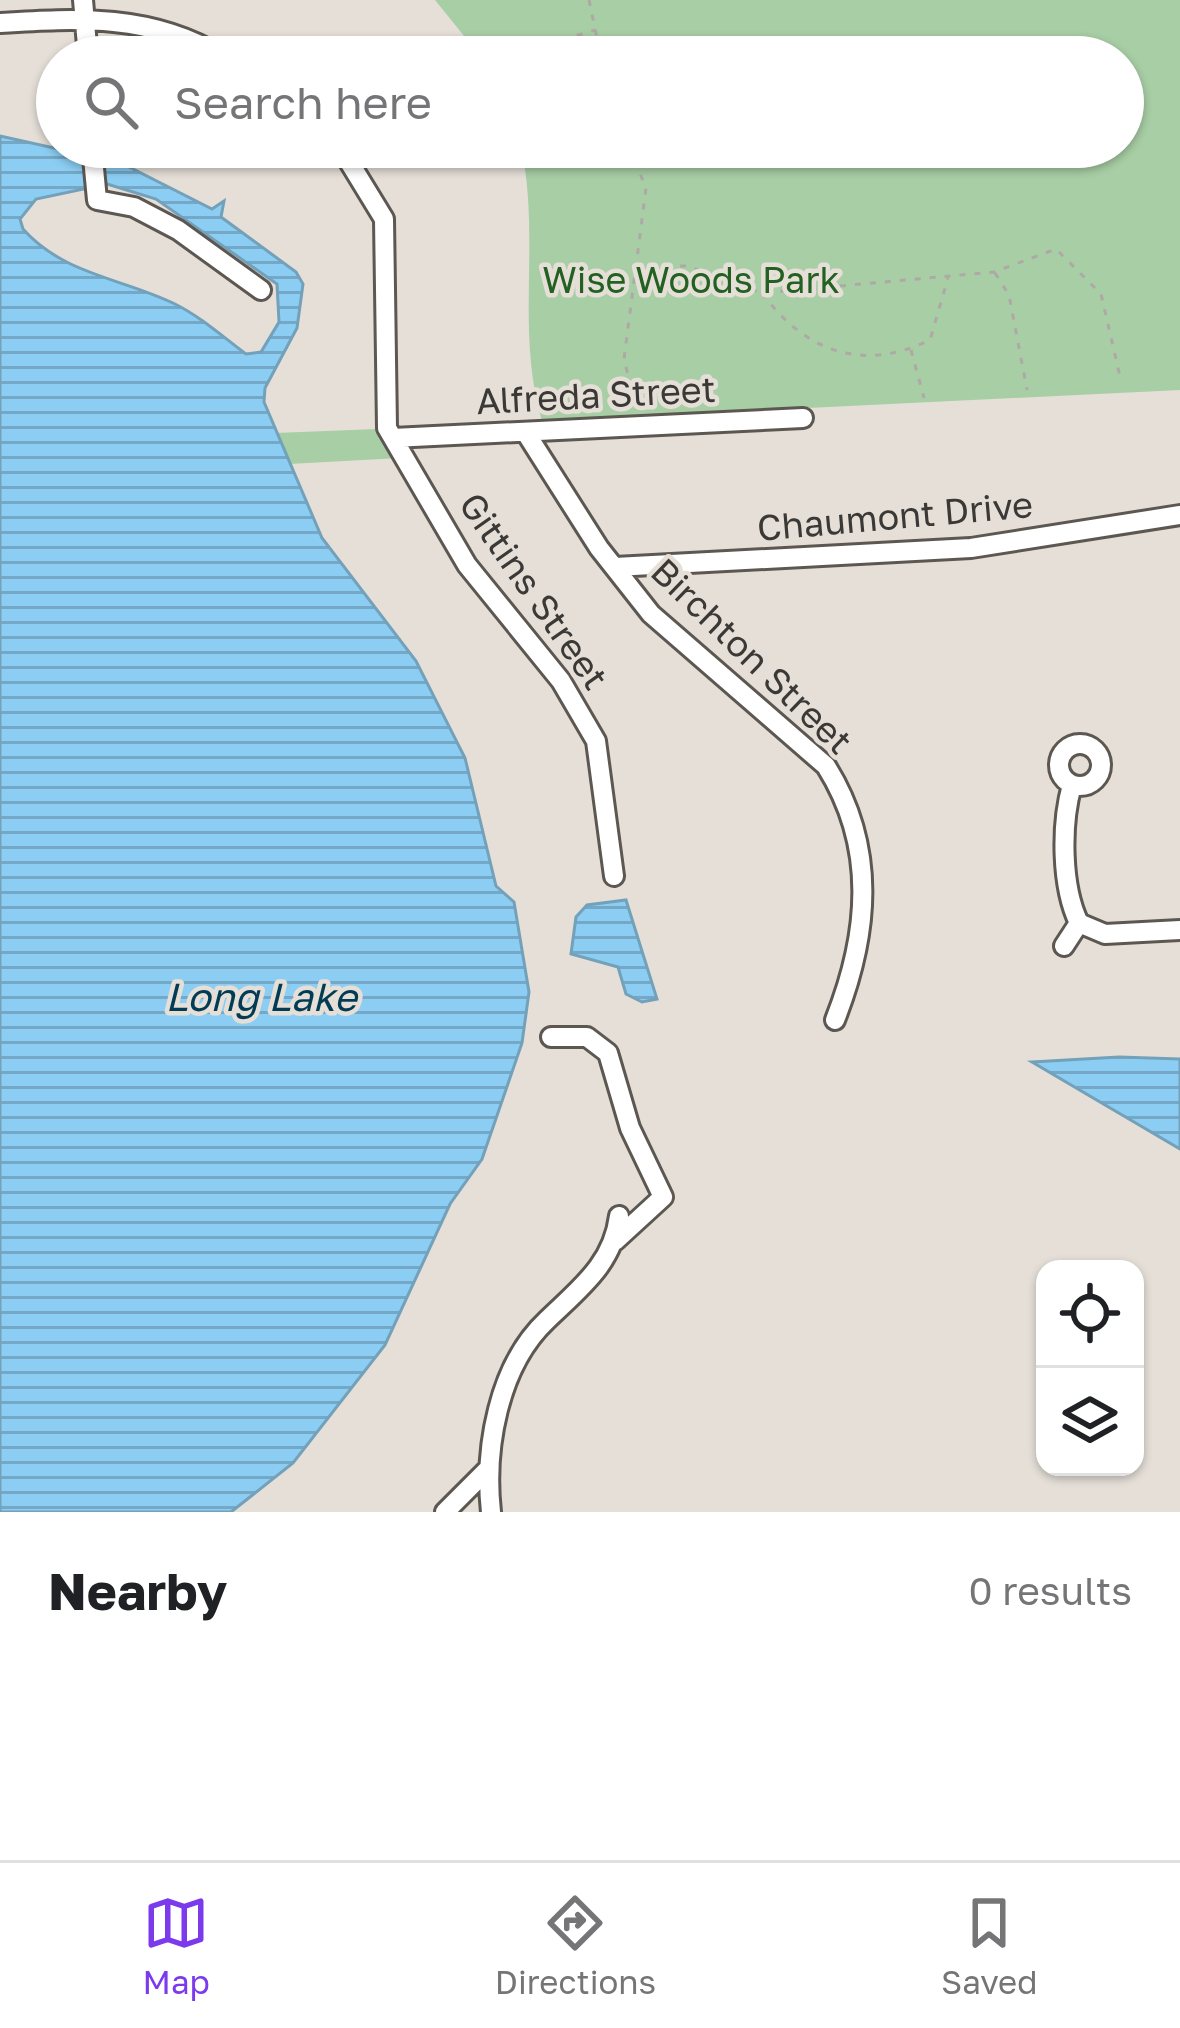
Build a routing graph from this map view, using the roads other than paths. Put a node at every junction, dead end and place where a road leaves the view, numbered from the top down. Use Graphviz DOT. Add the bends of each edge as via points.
graph roads {
  1 [pos="84,8"];
  2 [pos="0,22"];
  3 [pos="168,36"];
  4 [pos="93,168"];
  5 [pos="353,168"];
  6 [pos="261,290"];
  7 [pos="803,418"];
  8 [pos="526,433"];
  9 [pos="393,437"];
  10 [pos="1180,515"];
  11 [pos="615,567"];
  12 [pos="1072,784"];
  13 [pos="614,876"];
  14 [pos="1079,923"];
  15 [pos="1180,930"];
  16 [pos="1064,946"];
  17 [pos="835,1020"];
  18 [pos="550,1036"];
  19 [pos="619,1216"];
  20 [pos="616,1241"];
  21 [pos="488,1468"];
  22 [pos="446,1512"];
  23 [pos="491,1512"];
  1 -- 2 [label="street"];
  1 -- 3 [label="street"];
  4 -- 6 [label="street" via="95,194 178,230"];
  5 -- 9 [label="street, Gittins Street" via="384,219 383,381"];
  7 -- 8 [label="street, Alfreda Street"];
  8 -- 9 [label="street, Alfreda Street"];
  8 -- 11 [label="street, Birchton Street"];
  9 -- 13 [label="street, Gittins Street" via="467,565 561,681 596,741"];
  10 -- 11 [label="street, Chaumont Drive" via="970,548"];
  11 -- 17 [label="street, Birchton Street" via="651,614 826,766 842,792 862,854 862,933"];
  12 -- 14 [label="street" via="1064,820"];
  14 -- 15 [label="street" via="1105,934"];
  14 -- 16 [label="street"];
  18 -- 20 [label="street" via="587,1037 608,1053 629,1128 663,1197"];
  19 -- 20 [label="street"];
  20 -- 21 [label="street" via="518,1360 493,1427"];
  21 -- 22 [label="street"];
  21 -- 23 [label="street"];
}
